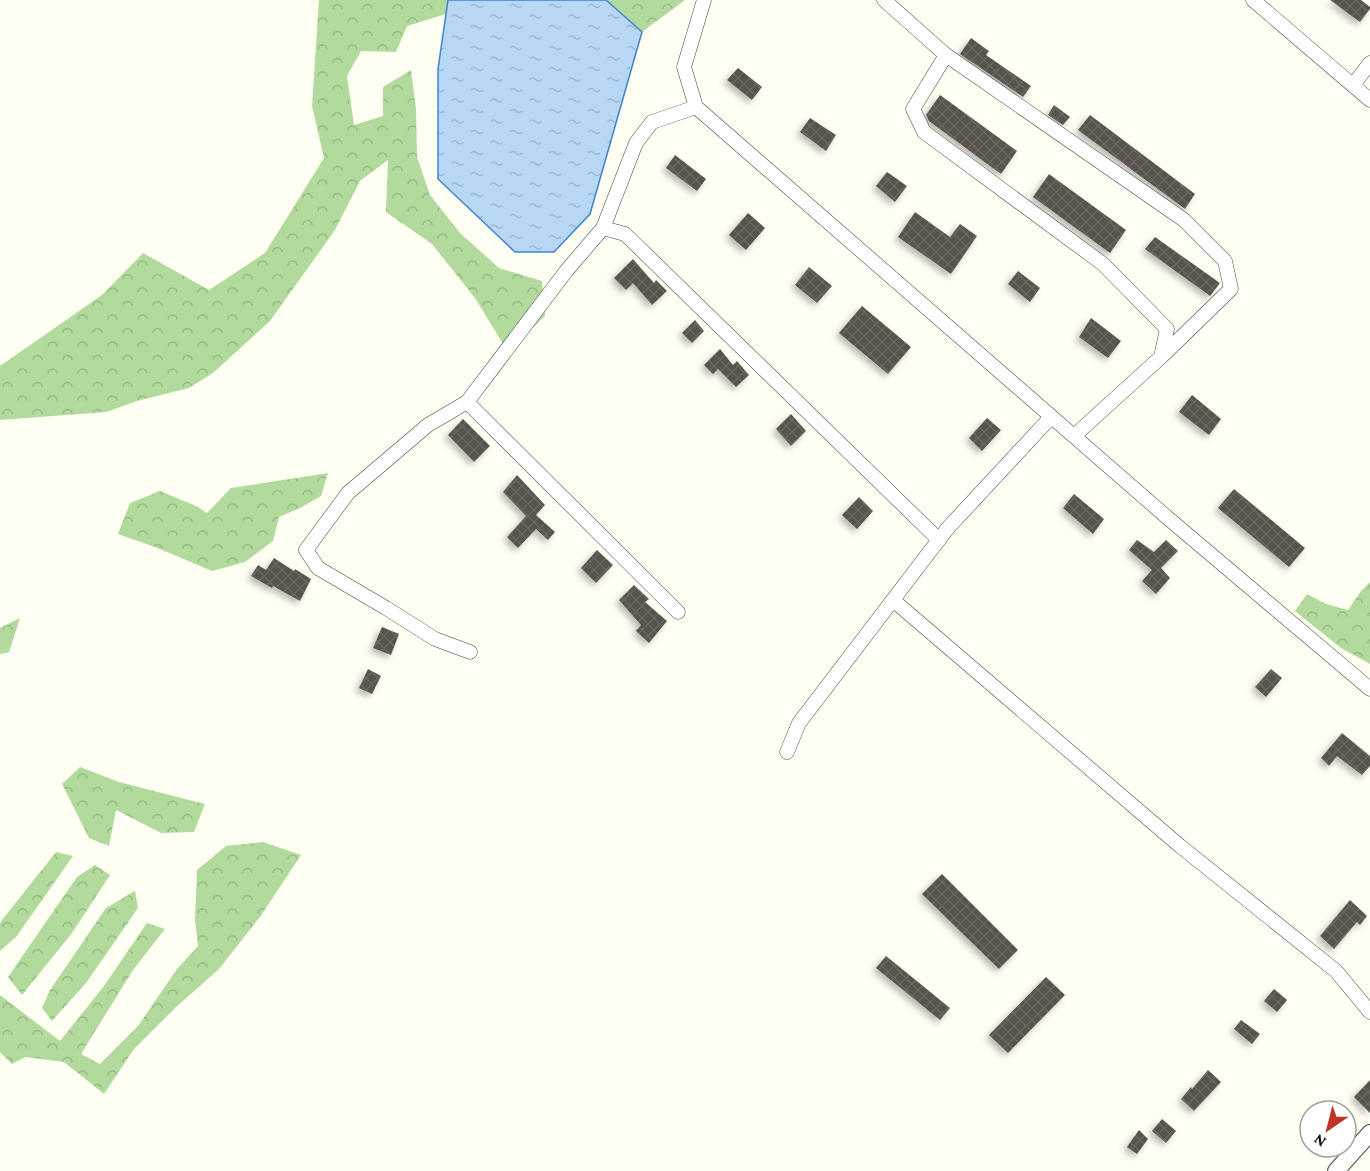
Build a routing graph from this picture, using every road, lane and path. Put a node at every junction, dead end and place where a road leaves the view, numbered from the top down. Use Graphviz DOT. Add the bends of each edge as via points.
graph roads {
  1 [pos="704,0"];
  2 [pos="884,0"];
  3 [pos="1253,0"];
  4 [pos="946,55"];
  5 [pos="1370,63"];
  6 [pos="1353,85"];
  7 [pos="1370,100"];
  8 [pos="696,107"];
  9 [pos="603,228"];
  10 [pos="1161,357"];
  11 [pos="467,402"];
  12 [pos="1051,417"];
  13 [pos="1074,436"];
  14 [pos="939,540"];
  15 [pos="892,600"];
  16 [pos="678,612"];
  17 [pos="470,652"];
  18 [pos="1370,689"];
  19 [pos="787,752"];
  20 [pos="1370,1012"];
  21 [pos="1370,1133"];
  22 [pos="1336,1171"];
  1 -- 8 [label="street" via="684,67"];
  2 -- 4 [label="street"];
  3 -- 6 [label="street"];
  4 -- 10 [label="street" via="913,110 924,132 1103,264 1167,329"];
  4 -- 10 [label="street" via="1184,220 1225,261 1231,289"];
  5 -- 6 [label="street"];
  6 -- 7 [label="street"];
  8 -- 9 [label="street" via="652,122 636,143"];
  8 -- 12 [label="street"];
  9 -- 11 [label="street"];
  9 -- 14 [label="street" via="625,234"];
  10 -- 13 [label="street"];
  11 -- 16 [label="street"];
  11 -- 17 [label="street" via="428,425 348,493 306,550 318,568 435,639"];
  12 -- 13 [label="street"];
  12 -- 14 [label="street"];
  13 -- 18 [label="street"];
  14 -- 15 [label="street"];
  15 -- 19 [label="street" via="799,723"];
  15 -- 20 [label="street" via="1180,846 1335,971"];
  21 -- 22 [label="street"];
}
